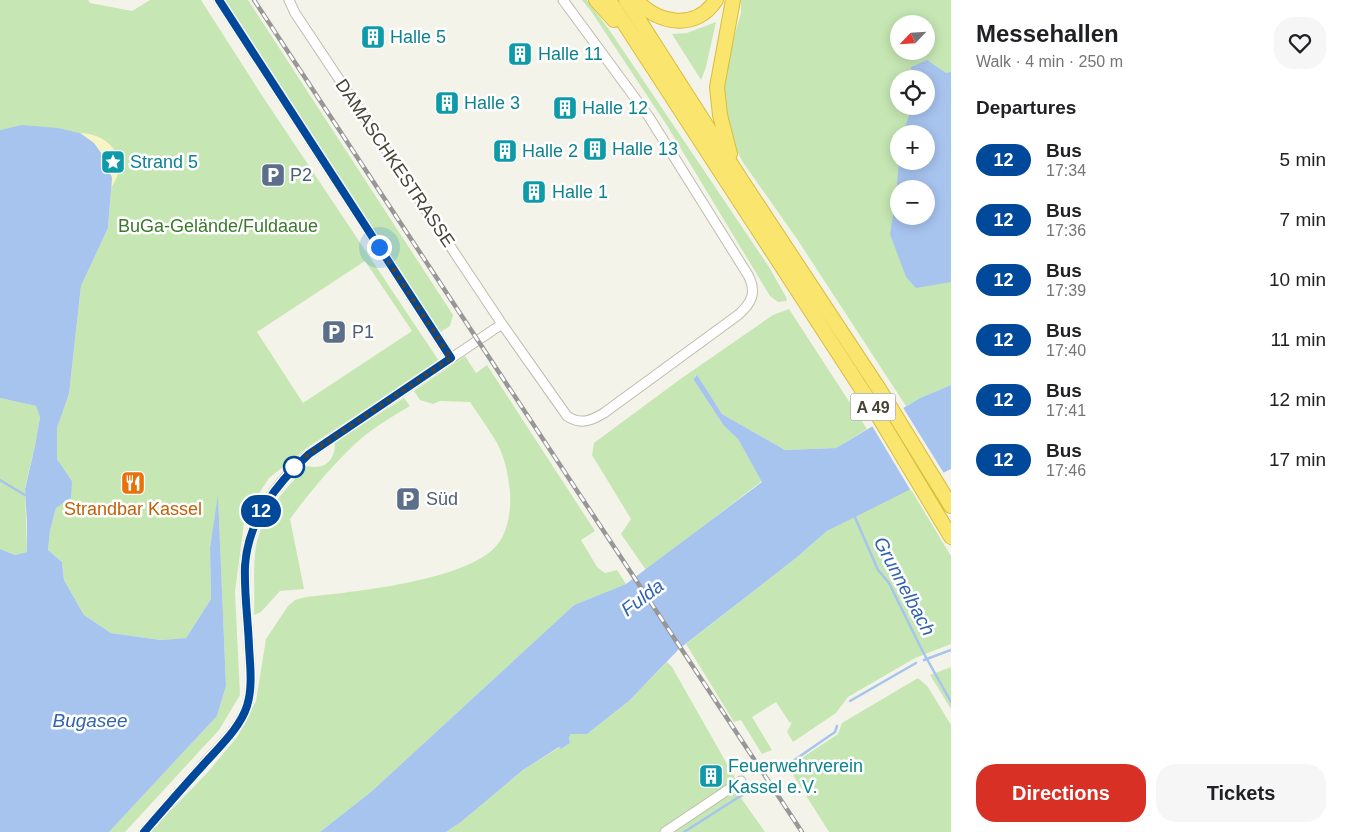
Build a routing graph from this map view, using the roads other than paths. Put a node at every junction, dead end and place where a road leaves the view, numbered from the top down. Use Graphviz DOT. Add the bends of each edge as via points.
graph roads {
  1 [pos="219,0"];
  2 [pos="290,0"];
  3 [pos="563,0"];
  4 [pos="596,0"];
  5 [pos="609,0"];
  6 [pos="626,0"];
  7 [pos="636,0"];
  8 [pos="716,0"];
  9 [pos="733,0"];
  10 [pos="647,61"];
  11 [pos="740,178"];
  12 [pos="502,324"];
  13 [pos="451,358"];
  14 [pos="951,506"];
  15 [pos="951,537"];
  16 [pos="741,782"];
  17 [pos="144,832"];
  18 [pos="665,832"];
  1 -- 13 [label="street"];
  2 -- 12 [label="street, DAMASCHKESTRASSE" via="300,21"];
  3 -- 12 [label="street, DAMASCHKESTRASSE" via="658,132 748,275 753,297 738,315 604,413 585,422 567,416"];
  4 -- 10 [label="highway"];
  5 -- 10 [label="highway, A 49"];
  6 -- 11 [label="highway, A 49"];
  7 -- 8 [label="highway" via="658,17 673,21 695,17 709,9"];
  9 -- 11 [label="highway" via="717,87 725,140"];
  10 -- 15 [label="highway, A 49" via="868,399"];
  11 -- 14 [label="highway, A 49" via="879,389"];
  12 -- 13 [label="street"];
  13 -- 17 [label="street" via="309,454 290,470 277,487 256,520 248,544 245,584 250,678 247,706 240,722"];
  16 -- 18 [label="street"];
}
